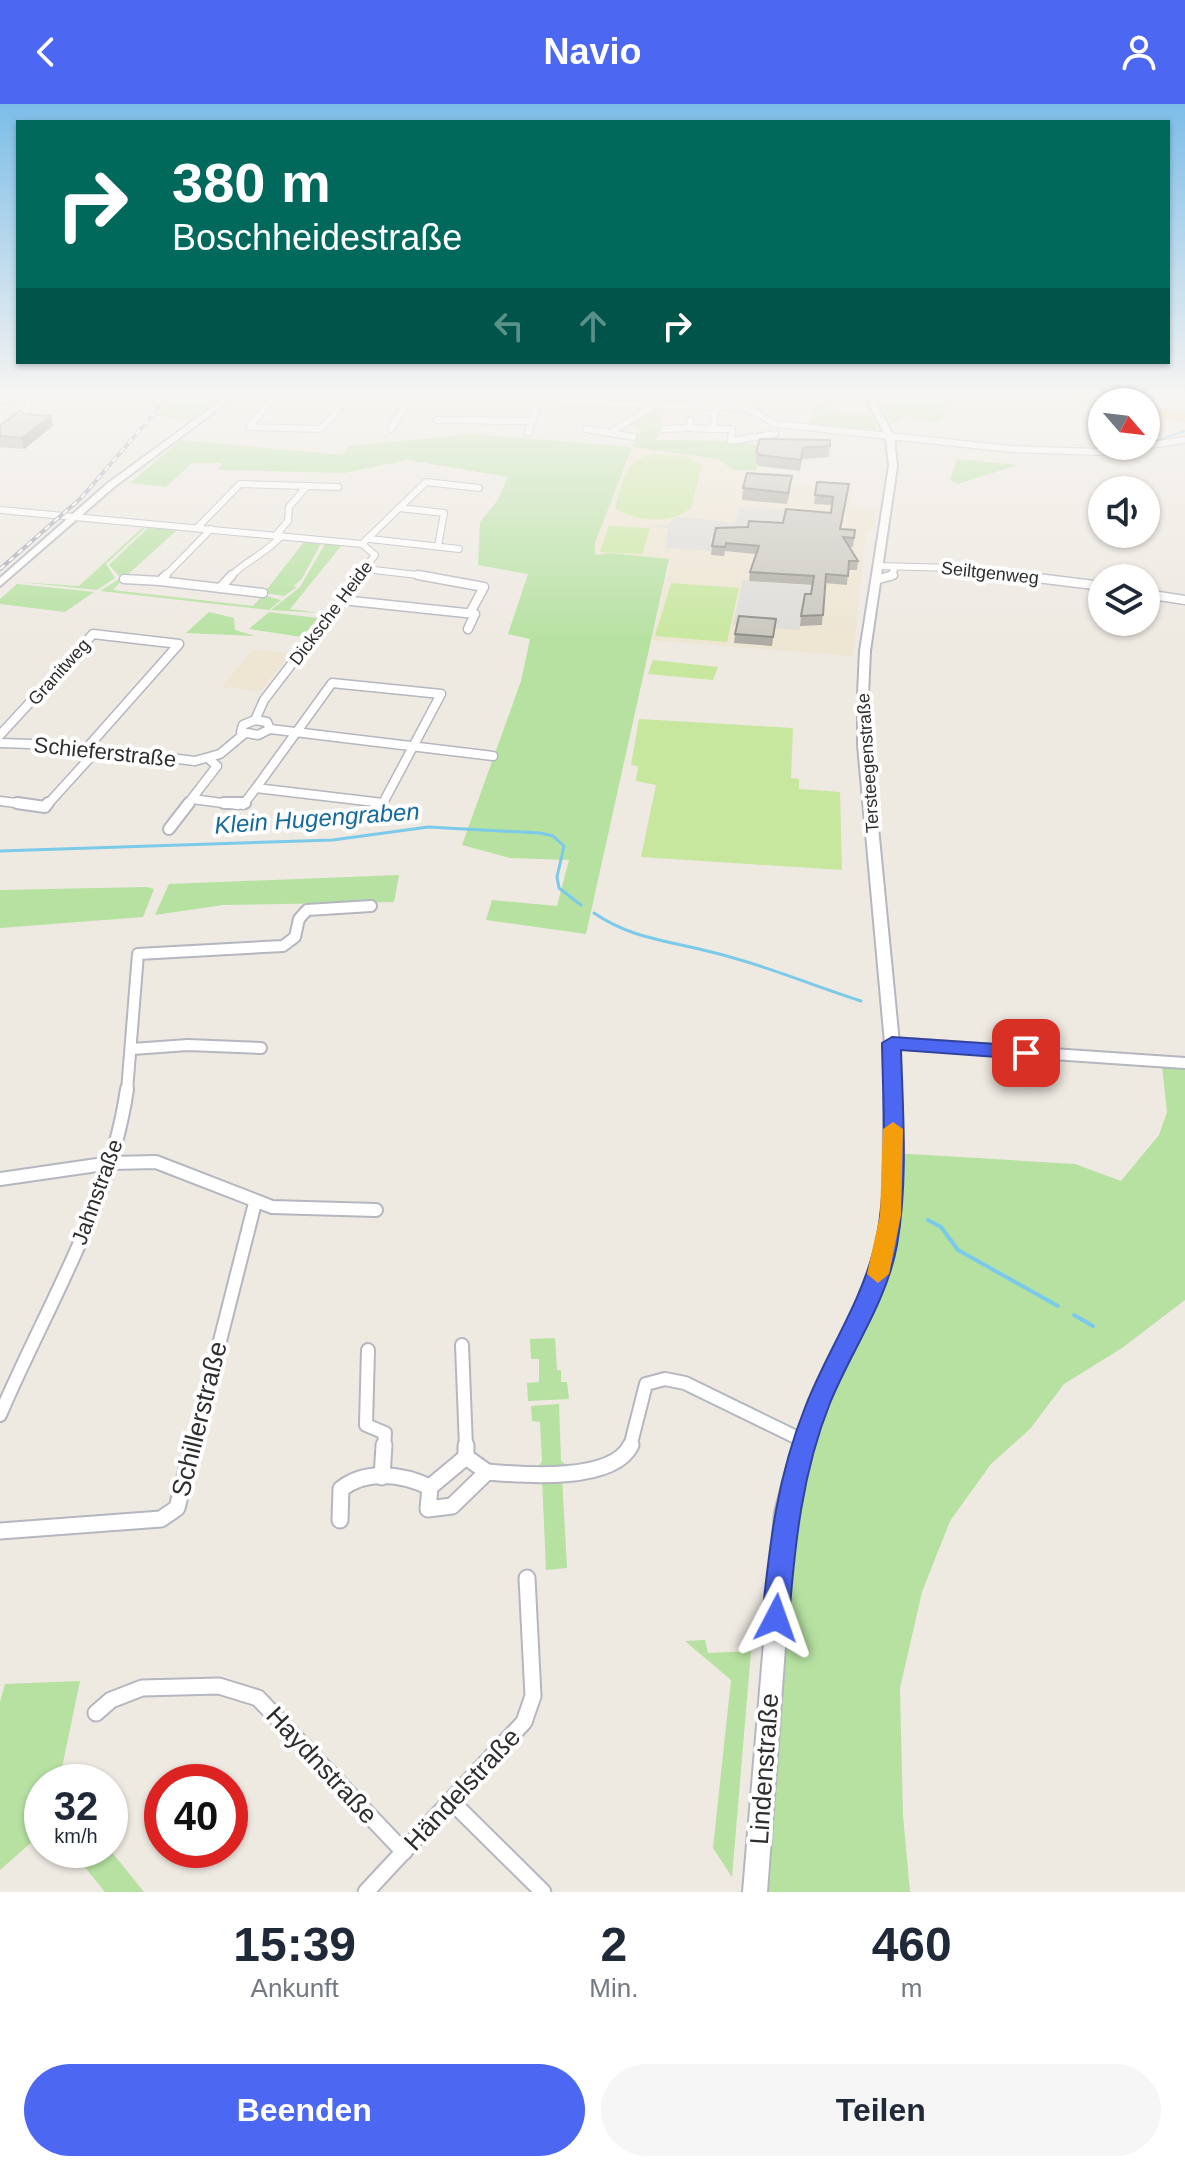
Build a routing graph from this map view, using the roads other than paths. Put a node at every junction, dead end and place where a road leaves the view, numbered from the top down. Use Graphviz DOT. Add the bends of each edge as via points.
graph roads {
  1 [pos="127,477"];
  2 [pos="891,477"];
  3 [pos="307,486"];
  4 [pos="338,487"];
  5 [pos="479,488"];
  6 [pos="399,508"];
  7 [pos="0,510"];
  8 [pos="78,518"];
  9 [pos="197,528"];
  10 [pos="211,529"];
  11 [pos="278,536"];
  12 [pos="370,539"];
  13 [pos="362,544"];
  14 [pos="438,546"];
  15 [pos="459,549"];
  16 [pos="895,567"];
  17 [pos="365,569"];
  18 [pos="876,573"];
  19 [pos="124,579"];
  20 [pos="160,581"];
  21 [pos="0,583"];
  22 [pos="1088,584"];
  23 [pos="220,588"];
  24 [pos="0,589"];
  25 [pos="263,593"];
  26 [pos="1160,596"];
  27 [pos="342,600"];
  28 [pos="1185,600"];
  29 [pos="470,613"];
  30 [pos="468,629"];
  31 [pos="255,720"];
  32 [pos="270,729"];
  33 [pos="296,733"];
  34 [pos="244,734"];
  35 [pos="1,742"];
  36 [pos="415,747"];
  37 [pos="86,749"];
  38 [pos="97,750"];
  39 [pos="493,756"];
  40 [pos="209,759"];
  41 [pos="256,788"];
  42 [pos="192,799"];
  43 [pos="0,801"];
  44 [pos="169,829"];
  45 [pos="371,906"];
  46 [pos="892,1043"];
  47 [pos="261,1048"];
  48 [pos="132,1049"];
  49 [pos="1185,1063"];
  50 [pos="111,1163"];
  51 [pos="0,1179"];
  52 [pos="255,1203"];
  53 [pos="376,1210"];
  54 [pos="462,1345"];
  55 [pos="368,1350"];
  56 [pos="0,1415"];
  57 [pos="804,1441"];
  58 [pos="466,1457"];
  59 [pos="487,1472"];
  60 [pos="382,1477"];
  61 [pos="430,1487"];
  62 [pos="340,1520"];
  63 [pos="0,1531"];
  64 [pos="527,1578"];
  65 [pos="96,1713"];
  66 [pos="452,1802"];
  67 [pos="404,1852"];
  68 [pos="366,1892"];
  69 [pos="543,1892"];
  70 [pos="755,1892"];
  1 -- 8 [label="street"];
  2 -- 18 [label="street, Tersteegenstraße"];
  3 -- 4 [label="street"];
  3 -- 9 [label="street" via="240,484"];
  3 -- 11 [label="street" via="289,507 288,521"];
  5 -- 6 [label="street" via="426,482"];
  6 -- 12 [label="street"];
  6 -- 14 [label="street" via="444,513"];
  7 -- 8 [label="street, Dicksche Heide"];
  8 -- 9 [label="street, Dicksche Heide"];
  8 -- 21 [label="street"];
  8 -- 24 [label="street"];
  9 -- 10 [label="street, Dicksche Heide"];
  10 -- 11 [label="street, Dicksche Heide"];
  10 -- 20 [label="street"];
  11 -- 13 [label="street, Dicksche Heide"];
  11 -- 23 [label="street" via="268,552 243,563"];
  12 -- 13 [label="street"];
  12 -- 14 [label="street"];
  13 -- 17 [label="street, Dicksche Heide" via="375,555"];
  14 -- 15 [label="street"];
  16 -- 18 [label="street, Seiltgenweg"];
  16 -- 18 [label="street" via="892,577"];
  16 -- 22 [label="street, Seiltgenweg" via="955,568"];
  17 -- 27 [label="street, Dicksche Heide"];
  17 -- 29 [label="street" via="484,587"];
  18 -- 46 [label="street, Tersteegenstraße" via="865,651 864,745"];
  19 -- 20 [label="street"];
  20 -- 23 [label="street"];
  23 -- 25 [label="street"];
  26 -- 28 [label="street"];
  27 -- 29 [label="street"];
  27 -- 31 [label="street, Dicksche Heide" via="264,700"];
  29 -- 30 [label="street" via="477,616"];
  31 -- 32 [label="street" via="267,722"];
  31 -- 34 [label="street, Dicksche Heide" via="243,725"];
  32 -- 33 [label="street"];
  32 -- 34 [label="street"];
  33 -- 36 [label="street"];
  33 -- 36 [label="street" via="332,683 441,694"];
  33 -- 41 [label="street"];
  34 -- 40 [label="street"];
  35 -- 37 [label="street, Schieferstraße"];
  35 -- 37 [label="street, Granitweg" via="93,634 179,644"];
  36 -- 39 [label="street"];
  36 -- 41 [label="street" via="383,803"];
  37 -- 38 [label="street, Schieferstraße"];
  38 -- 40 [label="street, Schieferstraße"];
  38 -- 43 [label="street" via="45,807"];
  40 -- 42 [label="street, Schieferstraße" via="217,766"];
  41 -- 42 [label="street" via="243,806"];
  42 -- 44 [label="street, Schieferstraße"];
  45 -- 48 [label="street, Jahnstraße" via="307,910 295,937 272,948 138,954"];
  46 -- 49 [label="street"];
  46 -- 57 [label="street, Lindenstraße" via="893,1153 886,1245 877,1279"];
  47 -- 48 [label="street"];
  48 -- 50 [label="street, Jahnstraße"];
  50 -- 51 [label="street"];
  50 -- 52 [label="street" via="168,1166"];
  50 -- 56 [label="street, Jahnstraße"];
  52 -- 53 [label="street"];
  52 -- 63 [label="street, Schillerstraße" via="177,1508 161,1519"];
  54 -- 58 [label="street"];
  55 -- 60 [label="street" via="366,1425 385,1433"];
  57 -- 59 [label="street" via="685,1383 665,1379 646,1384 638,1398 631,1445 620,1462 594,1470"];
  57 -- 70 [label="street, Lindenstraße" via="785,1512"];
  58 -- 59 [label="street"];
  58 -- 61 [label="street"];
  59 -- 61 [label="street" via="452,1506 438,1510 428,1509"];
  60 -- 61 [label="street" via="414,1477"];
  60 -- 62 [label="street" via="347,1482 341,1489"];
  64 -- 66 [label="street, Händelstraße" via="533,1696 524,1722"];
  65 -- 67 [label="street, Haydnstraße" via="111,1700 142,1688 219,1686 258,1698"];
  66 -- 67 [label="street, Händelstraße"];
  66 -- 69 [label="street"];
  67 -- 68 [label="street, Händelstraße"];
}
